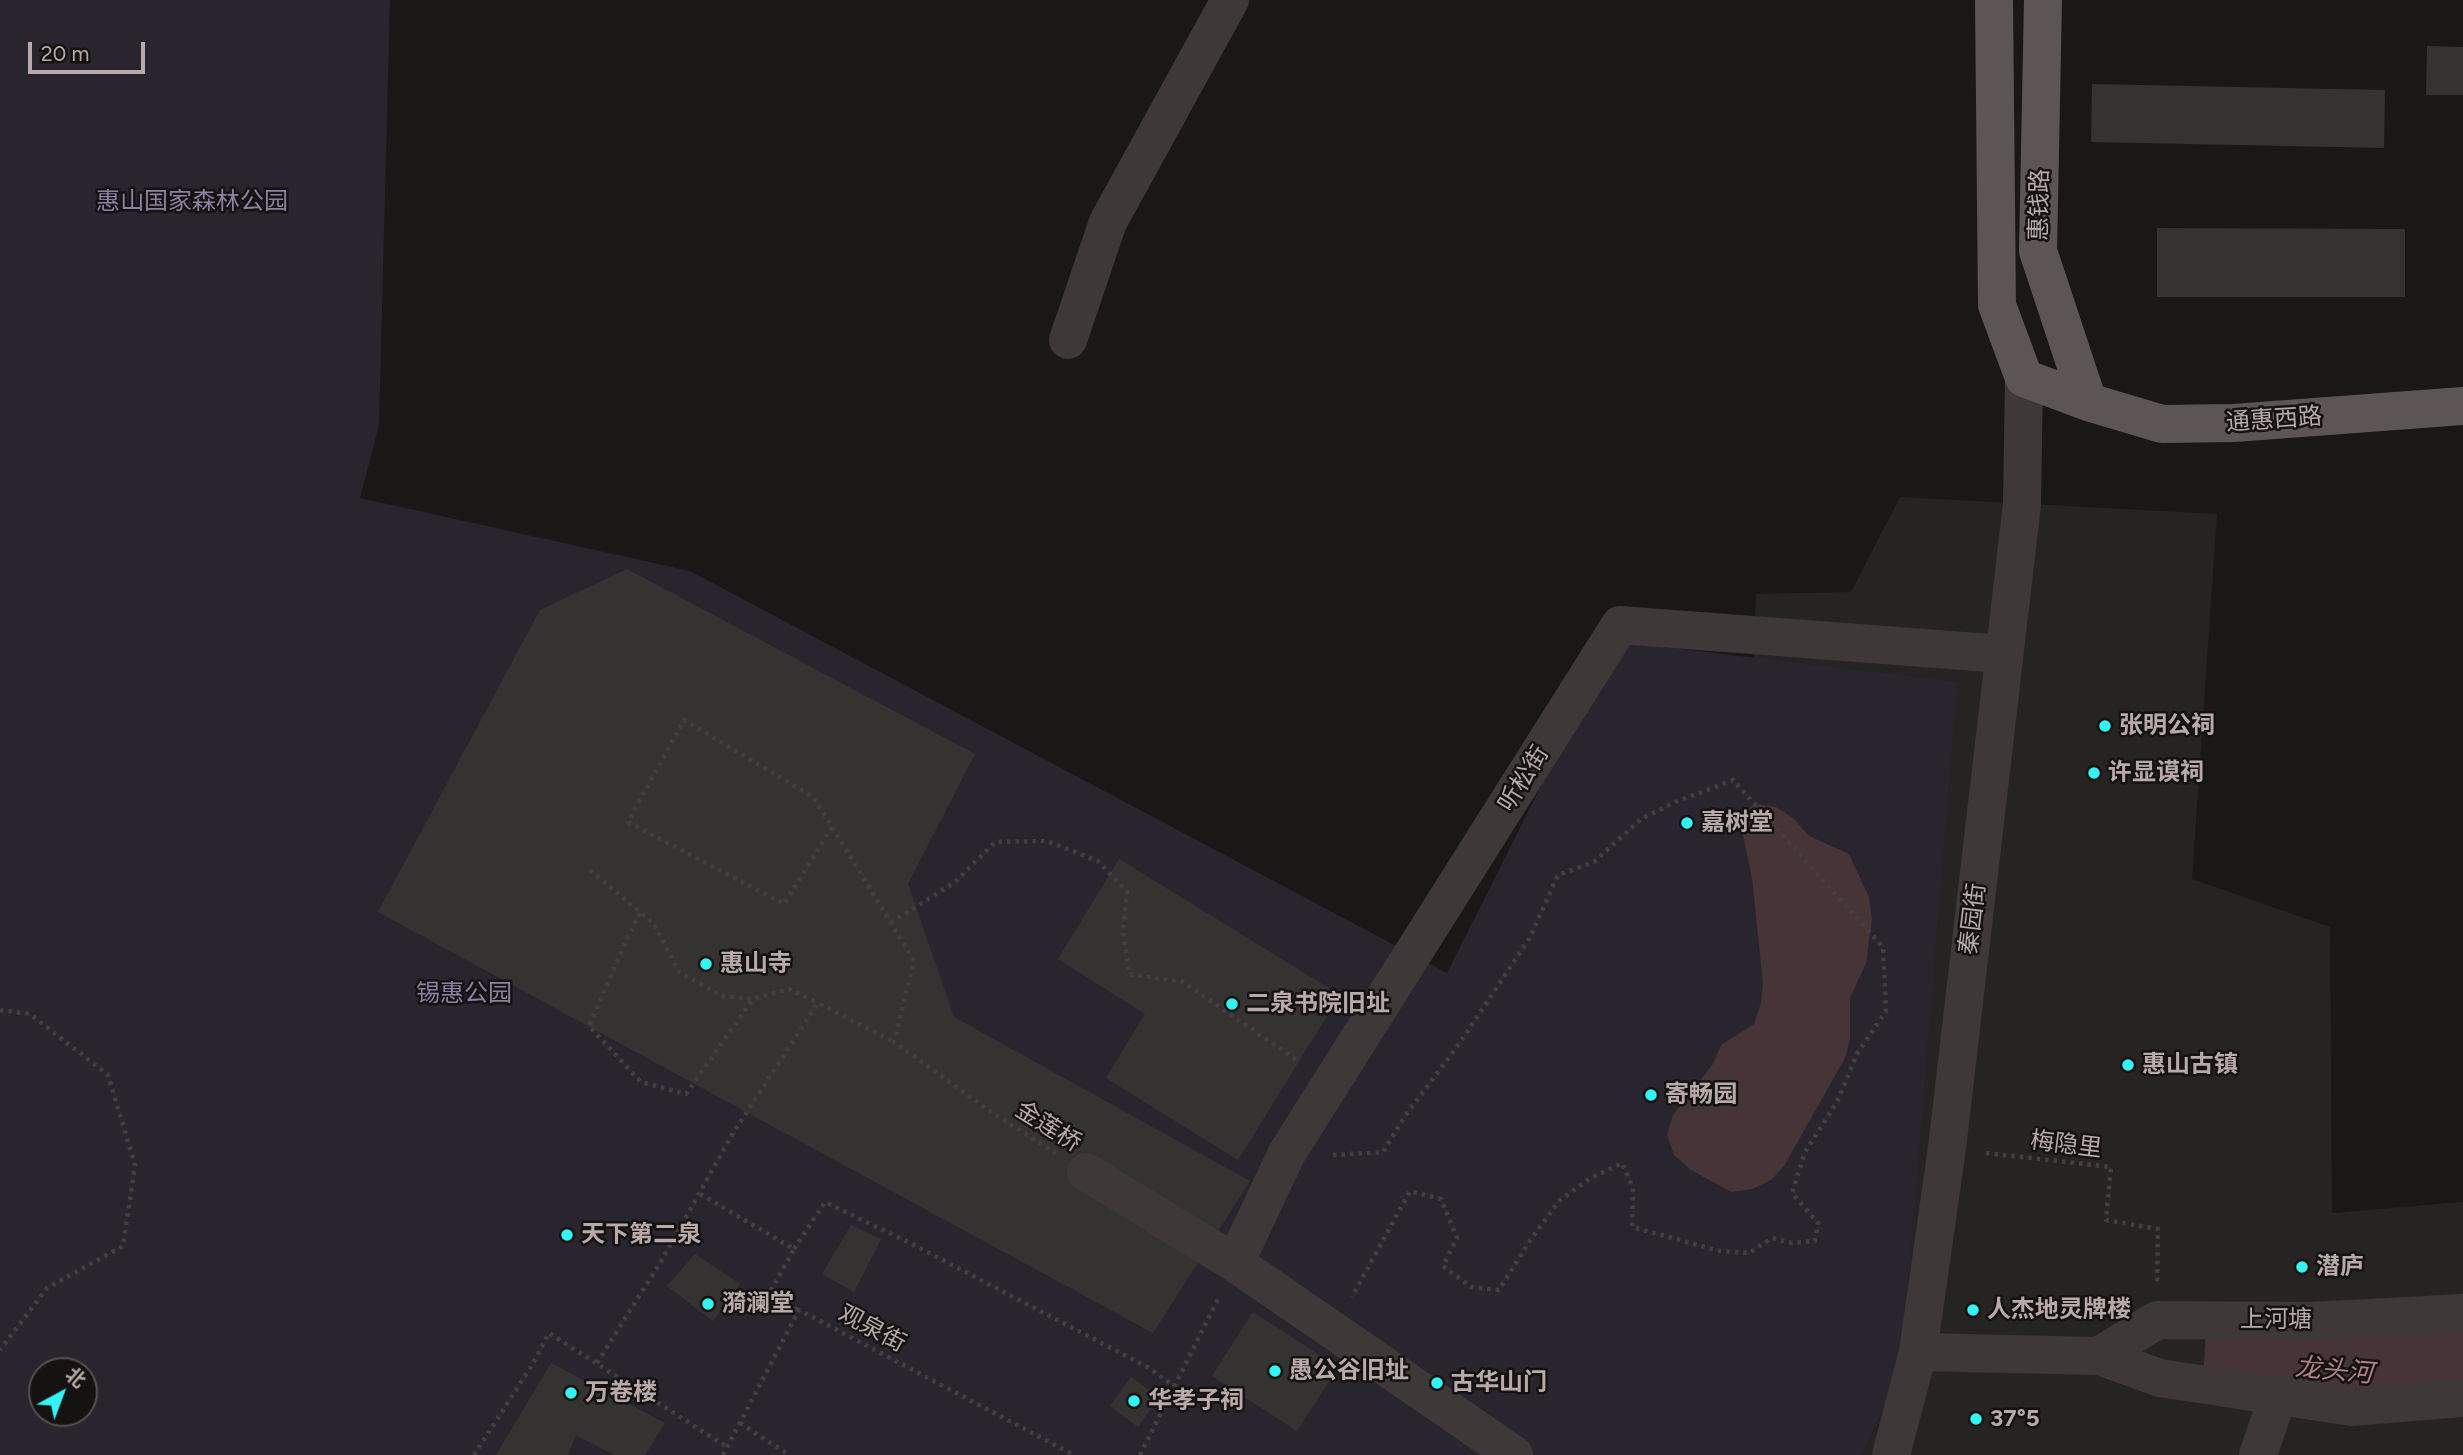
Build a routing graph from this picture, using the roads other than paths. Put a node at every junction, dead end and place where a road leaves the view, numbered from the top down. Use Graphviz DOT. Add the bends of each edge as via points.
graph roads {
  1 [pos="1230,0"];
  2 [pos="1994,0"];
  3 [pos="2043,0"];
  4 [pos="1068,340"];
  5 [pos="2024,378"];
  6 [pos="2088,402"];
  7 [pos="2463,406"];
  8 [pos="2003,654"];
  9 [pos="1086,1172"];
  10 [pos="1235,1263"];
  11 [pos="2463,1313"];
  12 [pos="1918,1352"];
  13 [pos="2099,1356"];
  14 [pos="2278,1396"];
  15 [pos="2463,1398"];
  16 [pos="1514,1455"];
  17 [pos="1891,1455"];
  18 [pos="2258,1455"];
  1 -- 4 [label="street" via="1108,222"];
  2 -- 5 [label="main road" via="1997,305"];
  3 -- 6 [label="main road, 惠钱路" via="2038,250"];
  5 -- 6 [label="main road, 通惠西路"];
  5 -- 8 [label="street, 秦园街" via="2022,504"];
  6 -- 7 [label="main road, 通惠西路" via="2162,424"];
  8 -- 10 [label="street, 听松街" via="1620,625 1287,1153"];
  8 -- 12 [label="street, 秦园街" via="1947,1149"];
  9 -- 10 [label="street"];
  10 -- 16 [label="street"];
  11 -- 13 [label="street, 上河塘" via="2312,1321 2157,1320"];
  12 -- 13 [label="street"];
  12 -- 17 [label="street, 秦园街"];
  13 -- 14 [label="street" via="2160,1378"];
  14 -- 15 [label="street" via="2352,1407"];
  14 -- 18 [label="street"];
}
